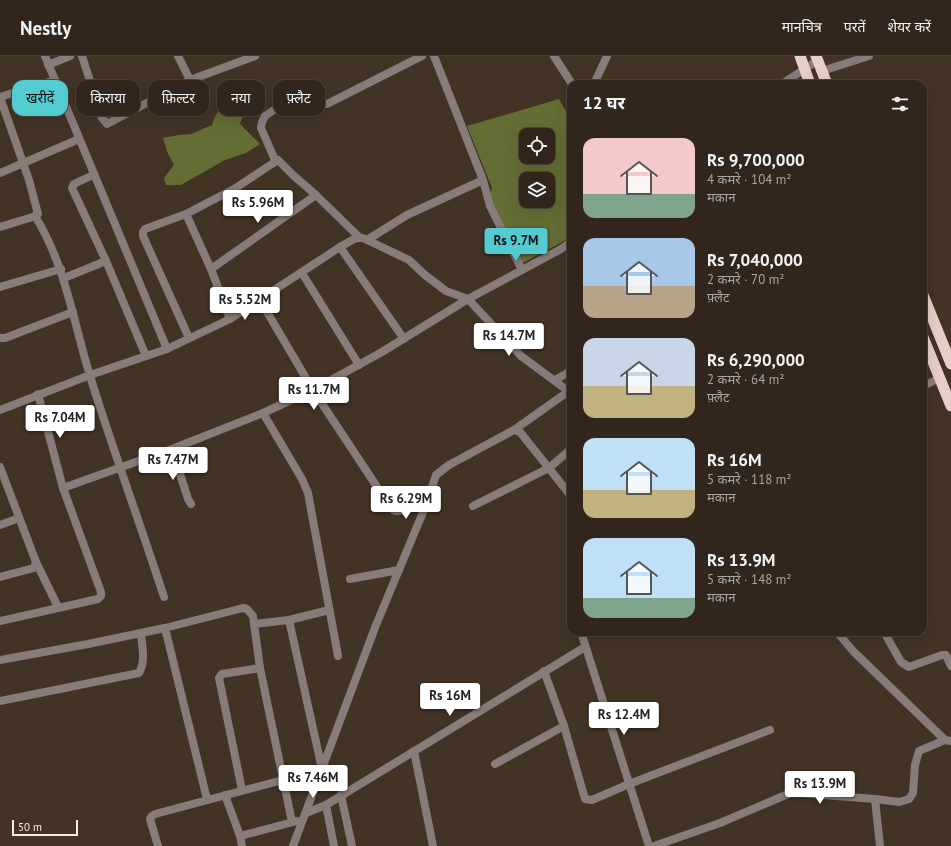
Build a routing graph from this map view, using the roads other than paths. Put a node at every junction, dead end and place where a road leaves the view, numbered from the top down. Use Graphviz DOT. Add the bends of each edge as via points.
graph roads {
  1 [pos="45,56"];
  2 [pos="70,56"];
  3 [pos="82,56"];
  4 [pos="178,56"];
  5 [pos="256,56"];
  6 [pos="422,56"];
  7 [pos="434,56"];
  8 [pos="554,56"];
  9 [pos="800,56"];
  10 [pos="869,56"];
  11 [pos="606,57"];
  12 [pos="817,58"];
  13 [pos="48,64"];
  14 [pos="804,69"];
  15 [pos="822,71"];
  16 [pos="56,80"];
  17 [pos="190,80"];
  18 [pos="569,80"];
  19 [pos="596,80"];
  20 [pos="788,80"];
  21 [pos="808,80"];
  22 [pos="825,80"];
  23 [pos="12,93"];
  24 [pos="0,97"];
  25 [pos="148,102"];
  26 [pos="68,110"];
  27 [pos="79,138"];
  28 [pos="275,160"];
  29 [pos="22,162"];
  30 [pos="0,173"];
  31 [pos="93,175"];
  32 [pos="483,180"];
  33 [pos="316,195"];
  34 [pos="186,214"];
  35 [pos="35,216"];
  36 [pos="0,226"];
  37 [pos="363,239"];
  38 [pos="567,244"];
  39 [pos="340,247"];
  40 [pos="106,261"];
  41 [pos="61,269"];
  42 [pos="211,269"];
  43 [pos="522,270"];
  44 [pos="302,273"];
  45 [pos="64,278"];
  46 [pos="0,288"];
  47 [pos="468,299"];
  48 [pos="260,300"];
  49 [pos="927,305"];
  50 [pos="73,312"];
  51 [pos="230,319"];
  52 [pos="0,338"];
  53 [pos="190,338"];
  54 [pos="404,339"];
  55 [pos="927,347"];
  56 [pos="167,349"];
  57 [pos="146,356"];
  58 [pos="951,364"];
  59 [pos="358,365"];
  60 [pos="567,373"];
  61 [pos="90,375"];
  62 [pos="940,378"];
  63 [pos="554,380"];
  64 [pos="927,384"];
  65 [pos="313,390"];
  66 [pos="567,390"];
  67 [pos="38,394"];
  68 [pos="567,394"];
  69 [pos="951,406"];
  70 [pos="0,410"];
  71 [pos="263,413"];
  72 [pos="514,430"];
  73 [pos="172,449"];
  74 [pos="567,452"];
  75 [pos="0,467"];
  76 [pos="121,468"];
  77 [pos="549,468"];
  78 [pos="2,477"];
  79 [pos="63,488"];
  80 [pos="567,491"];
  81 [pos="191,504"];
  82 [pos="426,505"];
  83 [pos="473,506"];
  84 [pos="19,518"];
  85 [pos="0,525"];
  86 [pos="36,562"];
  87 [pos="399,570"];
  88 [pos="0,577"];
  89 [pos="350,579"];
  90 [pos="164,597"];
  91 [pos="58,607"];
  92 [pos="329,610"];
  93 [pos="289,620"];
  94 [pos="0,621"];
  95 [pos="254,624"];
  96 [pos="165,628"];
  97 [pos="141,633"];
  98 [pos="581,636"];
  99 [pos="840,636"];
  100 [pos="886,636"];
  101 [pos="585,647"];
  102 [pos="338,656"];
  103 [pos="0,660"];
  104 [pos="951,666"];
  105 [pos="260,668"];
  106 [pos="544,671"];
  107 [pos="0,701"];
  108 [pos="564,726"];
  109 [pos="770,730"];
  110 [pos="948,740"];
  111 [pos="414,751"];
  112 [pos="495,764"];
  113 [pos="322,770"];
  114 [pos="283,780"];
  115 [pos="629,784"];
  116 [pos="242,790"];
  117 [pos="225,795"];
  118 [pos="341,795"];
  119 [pos="876,799"];
  120 [pos="207,800"];
  121 [pos="326,804"];
  122 [pos="305,816"];
  123 [pos="292,822"];
  124 [pos="240,836"];
  125 [pos="158,846"];
  126 [pos="242,846"];
  127 [pos="293,846"];
  128 [pos="334,846"];
  129 [pos="352,846"];
  130 [pos="433,846"];
  131 [pos="648,846"];
  132 [pos="654,846"];
  133 [pos="880,846"];
  1 -- 13 [label="street"];
  2 -- 13 [label="street"];
  3 -- 25 [label="street" via="102,118 107,124"];
  4 -- 17 [label="street"];
  5 -- 17 [label="street"];
  6 -- 28 [label="street" via="326,104 290,103 270,112 265,116 261,128"];
  7 -- 32 [label="street"];
  8 -- 18 [label="street"];
  9 -- 14 [label="highway"];
  10 -- 15 [label="street"];
  11 -- 19 [label="street"];
  12 -- 14 [label="street"];
  12 -- 15 [label="highway"];
  13 -- 16 [label="street"];
  14 -- 20 [label="street"];
  14 -- 21 [label="highway"];
  15 -- 22 [label="highway"];
  23 -- 24 [label="street"];
  24 -- 29 [label="street"];
  26 -- 27 [label="street"];
  27 -- 29 [label="street"];
  27 -- 31 [label="street"];
  28 -- 33 [label="street" via="280,161"];
  28 -- 34 [label="street" via="234,189"];
  29 -- 30 [label="street"];
  29 -- 35 [label="street" via="38,210 38,215"];
  31 -- 40 [label="street" via="74,184 72,188"];
  31 -- 56 [label="street"];
  32 -- 37 [label="street" via="407,215"];
  32 -- 43 [label="street" via="492,210"];
  33 -- 37 [label="street"];
  33 -- 42 [label="street"];
  34 -- 42 [label="street"];
  34 -- 53 [label="street" via="142,232"];
  35 -- 36 [label="street"];
  35 -- 41 [label="street"];
  37 -- 39 [label="street"];
  37 -- 47 [label="street" via="409,260 446,291"];
  38 -- 43 [label="street"];
  39 -- 44 [label="street"];
  39 -- 54 [label="street"];
  40 -- 45 [label="street"];
  40 -- 57 [label="street"];
  41 -- 45 [label="street"];
  41 -- 46 [label="street"];
  42 -- 51 [label="street"];
  43 -- 47 [label="street"];
  44 -- 48 [label="street"];
  44 -- 59 [label="street"];
  45 -- 50 [label="street"];
  47 -- 54 [label="street"];
  47 -- 63 [label="street" via="521,356"];
  48 -- 51 [label="street"];
  48 -- 65 [label="street"];
  49 -- 58 [label="highway"];
  50 -- 52 [label="street"];
  50 -- 61 [label="street"];
  51 -- 53 [label="street"];
  53 -- 56 [label="street"];
  54 -- 59 [label="street"];
  55 -- 62 [label="highway"];
  56 -- 57 [label="street"];
  57 -- 61 [label="street"];
  59 -- 65 [label="street"];
  60 -- 63 [label="street"];
  61 -- 67 [label="street"];
  61 -- 76 [label="street"];
  62 -- 64 [label="street"];
  62 -- 69 [label="highway"];
  63 -- 66 [label="street"];
  65 -- 71 [label="street"];
  65 -- 82 [label="street" via="391,508 398,512"];
  67 -- 70 [label="street"];
  67 -- 79 [label="street"];
  68 -- 72 [label="street"];
  71 -- 73 [label="street"];
  71 -- 92 [label="street" via="308,493"];
  72 -- 77 [label="street" via="520,432"];
  72 -- 82 [label="street" via="439,472"];
  73 -- 76 [label="street"];
  73 -- 81 [label="street"];
  74 -- 77 [label="street"];
  75 -- 78 [label="street"];
  76 -- 79 [label="street"];
  76 -- 90 [label="street"];
  77 -- 80 [label="street"];
  77 -- 83 [label="street"];
  78 -- 84 [label="street"];
  79 -- 91 [label="street" via="101,596 98,599"];
  82 -- 87 [label="street"];
  84 -- 85 [label="street"];
  84 -- 86 [label="street"];
  86 -- 88 [label="street" via="34,568"];
  86 -- 91 [label="street"];
  87 -- 89 [label="street"];
  87 -- 113 [label="street"];
  91 -- 94 [label="street"];
  92 -- 93 [label="street"];
  92 -- 102 [label="street"];
  93 -- 95 [label="street"];
  93 -- 113 [label="street"];
  95 -- 96 [label="street" via="251,612 243,608"];
  95 -- 105 [label="street"];
  96 -- 97 [label="street"];
  96 -- 120 [label="street"];
  97 -- 103 [label="street"];
  97 -- 107 [label="street" via="143,657 139,673"];
  98 -- 101 [label="street"];
  99 -- 110 [label="street" via="854,652"];
  100 -- 104 [label="street" via="901,662 909,667 942,655 946,655"];
  101 -- 106 [label="street"];
  101 -- 115 [label="street"];
  105 -- 114 [label="street"];
  105 -- 116 [label="street" via="222,674 219,678"];
  106 -- 108 [label="street"];
  106 -- 111 [label="street"];
  108 -- 112 [label="street"];
  108 -- 115 [label="street" via="585,799 592,800"];
  109 -- 115 [label="street"];
  110 -- 119 [label="street" via="920,751 915,764 913,793 909,799 899,802"];
  111 -- 118 [label="street"];
  111 -- 130 [label="street"];
  113 -- 122 [label="street"];
  114 -- 116 [label="street"];
  114 -- 123 [label="street"];
  115 -- 131 [label="street"];
  116 -- 117 [label="street"];
  117 -- 120 [label="street"];
  117 -- 124 [label="street"];
  118 -- 121 [label="street"];
  118 -- 129 [label="street"];
  119 -- 132 [label="street" via="788,794 720,824"];
  119 -- 133 [label="street"];
  120 -- 125 [label="street" via="152,816 150,819"];
  121 -- 122 [label="street"];
  121 -- 128 [label="street"];
  122 -- 123 [label="street"];
  122 -- 127 [label="street"];
  123 -- 124 [label="street"];
  124 -- 126 [label="street"];
}
